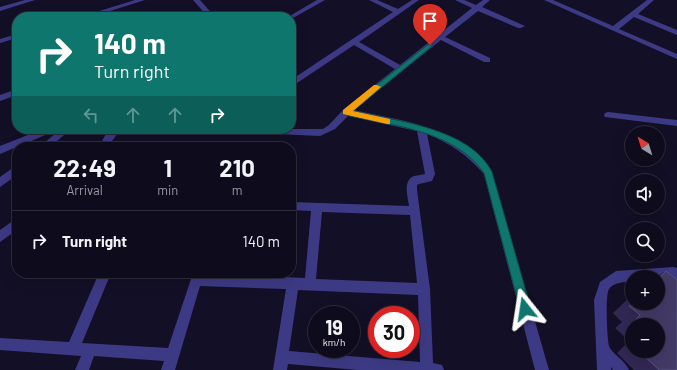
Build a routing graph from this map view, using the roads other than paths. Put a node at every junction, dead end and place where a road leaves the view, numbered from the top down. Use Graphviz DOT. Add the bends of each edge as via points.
graph roads {
  1 [pos="32,0"];
  2 [pos="142,0"];
  3 [pos="322,0"];
  4 [pos="372,0"];
  5 [pos="416,0"];
  6 [pos="458,0"];
  7 [pos="487,0"];
  8 [pos="547,0"];
  9 [pos="637,0"];
  10 [pos="200,1"];
  11 [pos="649,2"];
  12 [pos="476,8"];
  13 [pos="0,9"];
  14 [pos="100,12"];
  15 [pos="208,12"];
  16 [pos="398,12"];
  17 [pos="296,14"];
  18 [pos="633,14"];
  19 [pos="521,26"];
  20 [pos="614,30"];
  21 [pos="677,33"];
  22 [pos="12,37"];
  23 [pos="440,37"];
  24 [pos="0,41"];
  25 [pos="353,42"];
  26 [pos="677,57"];
  27 [pos="487,60"];
  28 [pos="401,68"];
  29 [pos="296,81"];
  30 [pos="12,94"];
  31 [pos="0,98"];
  32 [pos="346,112"];
  33 [pos="608,115"];
  34 [pos="677,124"];
  35 [pos="421,129"];
  36 [pos="296,132"];
  37 [pos="40,134"];
  38 [pos="61,134"];
  39 [pos="20,142"];
  40 [pos="50,142"];
  41 [pos="12,145"];
  42 [pos="0,150"];
  43 [pos="12,173"];
  44 [pos="0,182"];
  45 [pos="296,206"];
  46 [pos="317,207"];
  47 [pos="416,211"];
  48 [pos="12,227"];
  49 [pos="0,237"];
  50 [pos="677,274"];
  51 [pos="103,278"];
  52 [pos="197,278"];
  53 [pos="222,278"];
  54 [pos="293,284"];
  55 [pos="310,284"];
  56 [pos="424,289"];
  57 [pos="0,344"];
  58 [pos="602,348"];
  59 [pos="73,349"];
  60 [pos="90,350"];
  61 [pos="173,355"];
  62 [pos="281,364"];
  63 [pos="82,370"];
  64 [pos="168,370"];
  65 [pos="432,370"];
  66 [pos="542,370"];
  67 [pos="604,370"];
  68 [pos="622,370"];
  1 -- 13 [label="street"];
  2 -- 14 [label="street"];
  3 -- 17 [label="street"];
  4 -- 16 [label="street"];
  5 -- 16 [label="street"];
  6 -- 12 [label="street"];
  7 -- 12 [label="street"];
  8 -- 20 [label="street"];
  9 -- 11 [label="street"];
  10 -- 15 [label="street"];
  11 -- 18 [label="street"];
  12 -- 19 [label="street"];
  12 -- 23 [label="street"];
  16 -- 25 [label="street"];
  18 -- 20 [label="street"];
  18 -- 21 [label="street"];
  20 -- 26 [label="street"];
  22 -- 24 [label="street"];
  23 -- 27 [label="street"];
  23 -- 28 [label="street"];
  25 -- 28 [label="street"];
  25 -- 29 [label="street"];
  28 -- 32 [label="street"];
  30 -- 31 [label="street"];
  32 -- 35 [label="street"];
  32 -- 36 [label="street" via="326,131"];
  33 -- 34 [label="street"];
  35 -- 47 [label="street" via="430,174 429,178 416,180 412,184"];
  35 -- 66 [label="street" via="447,138 465,148 479,159 488,172"];
  37 -- 39 [label="street"];
  38 -- 40 [label="street"];
  41 -- 42 [label="street"];
  43 -- 44 [label="street"];
  45 -- 46 [label="street"];
  46 -- 47 [label="street"];
  46 -- 55 [label="street"];
  47 -- 56 [label="street"];
  48 -- 49 [label="street"];
  50 -- 58 [label="street" via="616,277 604,286 600,300"];
  51 -- 59 [label="street"];
  52 -- 61 [label="street"];
  53 -- 54 [label="street"];
  54 -- 55 [label="street"];
  54 -- 62 [label="street"];
  55 -- 56 [label="street"];
  56 -- 65 [label="street"];
  57 -- 59 [label="street"];
  58 -- 67 [label="street"];
  58 -- 68 [label="street"];
  59 -- 60 [label="street"];
  60 -- 61 [label="street"];
  60 -- 63 [label="street"];
  61 -- 64 [label="street"];
  62 -- 65 [label="street"];
}
